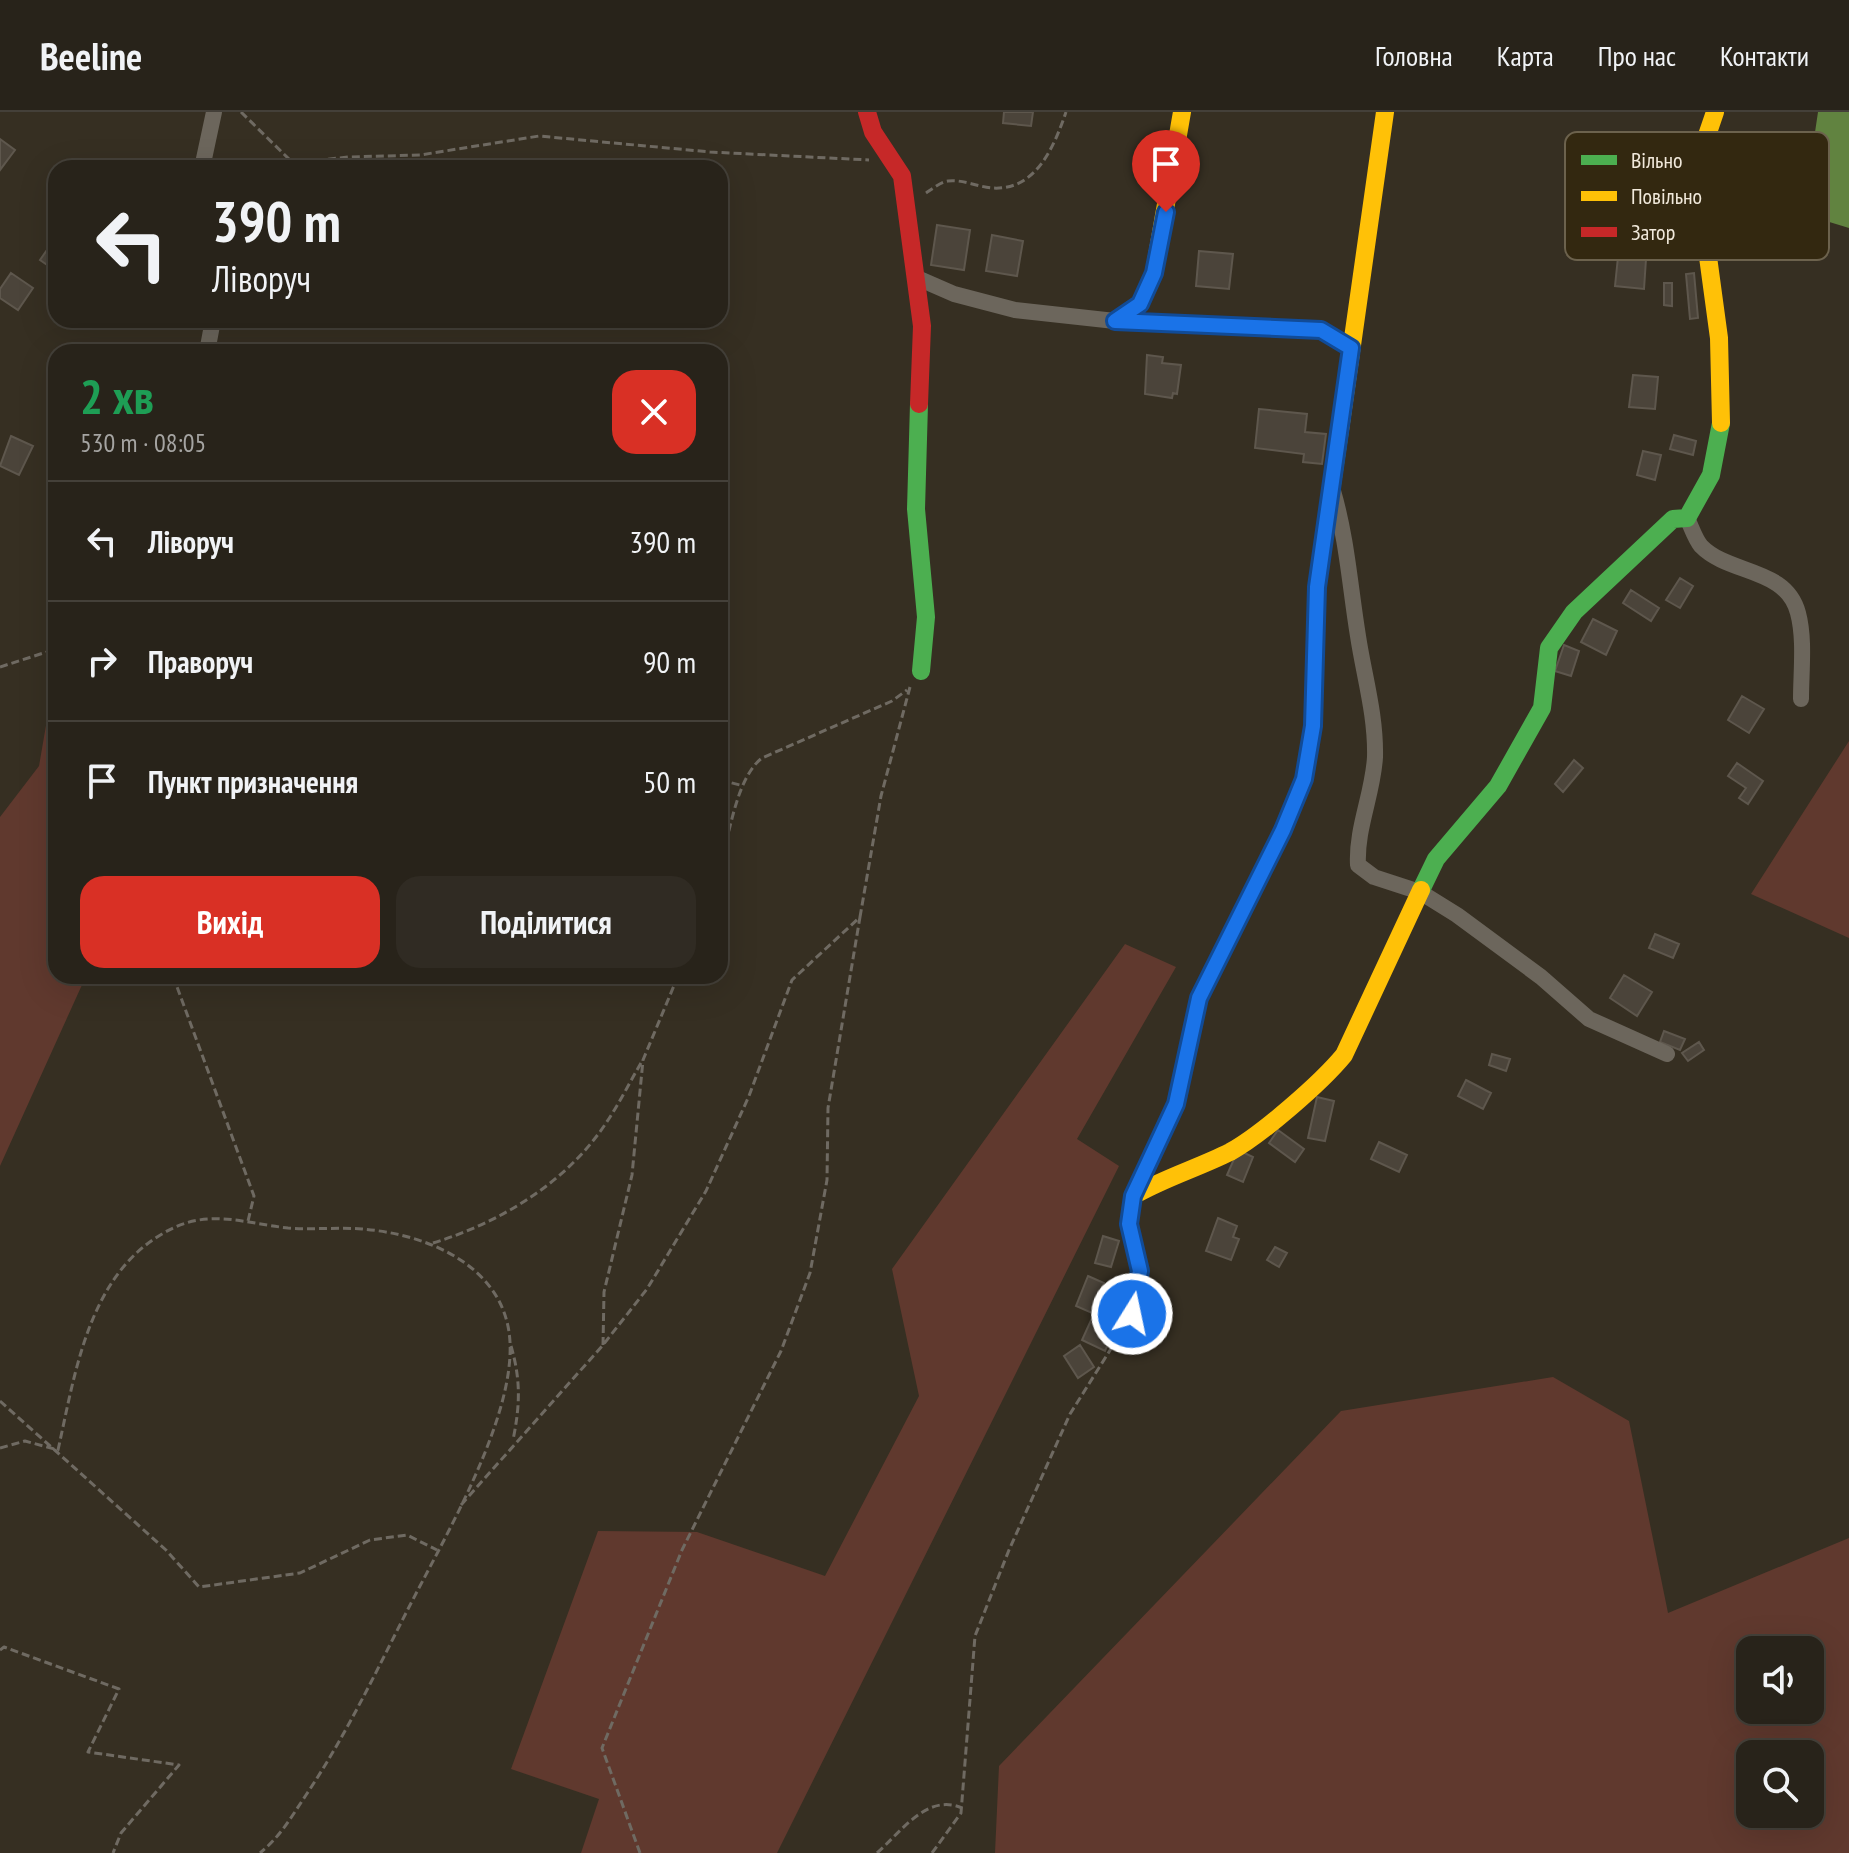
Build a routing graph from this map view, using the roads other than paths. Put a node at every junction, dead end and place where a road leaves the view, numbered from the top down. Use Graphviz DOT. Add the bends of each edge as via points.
graph roads {
  1 [pos="214,112"];
  2 [pos="867,112"];
  3 [pos="1182,112"];
  4 [pos="1385,112"];
  5 [pos="1715,112"];
  6 [pos="1706,132"];
  7 [pos="204,160"];
  8 [pos="1708,260"];
  9 [pos="915,277"];
  10 [pos="1115,321"];
  11 [pos="1351,348"];
  12 [pos="1332,486"];
  13 [pos="1687,518"];
  14 [pos="921,671"];
  15 [pos="1801,699"];
  16 [pos="1420,892"];
  17 [pos="1667,1054"];
  18 [pos="1133,1196"];
  19 [pos="1132,1314"];
  1 -- 7 [label="street"];
  2 -- 9 [label="street" via="873,132 902,176"];
  3 -- 10 [label="street" via="1154,273 1140,304"];
  4 -- 11 [label="street"];
  5 -- 6 [label="street"];
  8 -- 13 [label="street" via="1721,345 1721,430 1710,478"];
  9 -- 10 [label="street" via="1015,310"];
  9 -- 14 [label="street" via="922,326 916,509 926,617"];
  10 -- 11 [label="street" via="1321,330"];
  11 -- 12 [label="street"];
  12 -- 16 [label="street" via="1345,532 1375,758 1357,841 1358,865 1374,877"];
  12 -- 18 [label="street" via="1317,587 1313,726 1304,779 1199,998 1176,1104"];
  13 -- 15 [label="street" via="1700,545 1786,591 1798,612"];
  13 -- 16 [label="street" via="1673,519 1574,612 1549,648 1542,708 1498,786 1436,859"];
  16 -- 17 [label="street" via="1541,977 1589,1019"];
  16 -- 18 [label="street" via="1344,1055 1325,1078 1231,1151"];
  18 -- 19 [label="street" via="1129,1224 1140,1271"];
}
